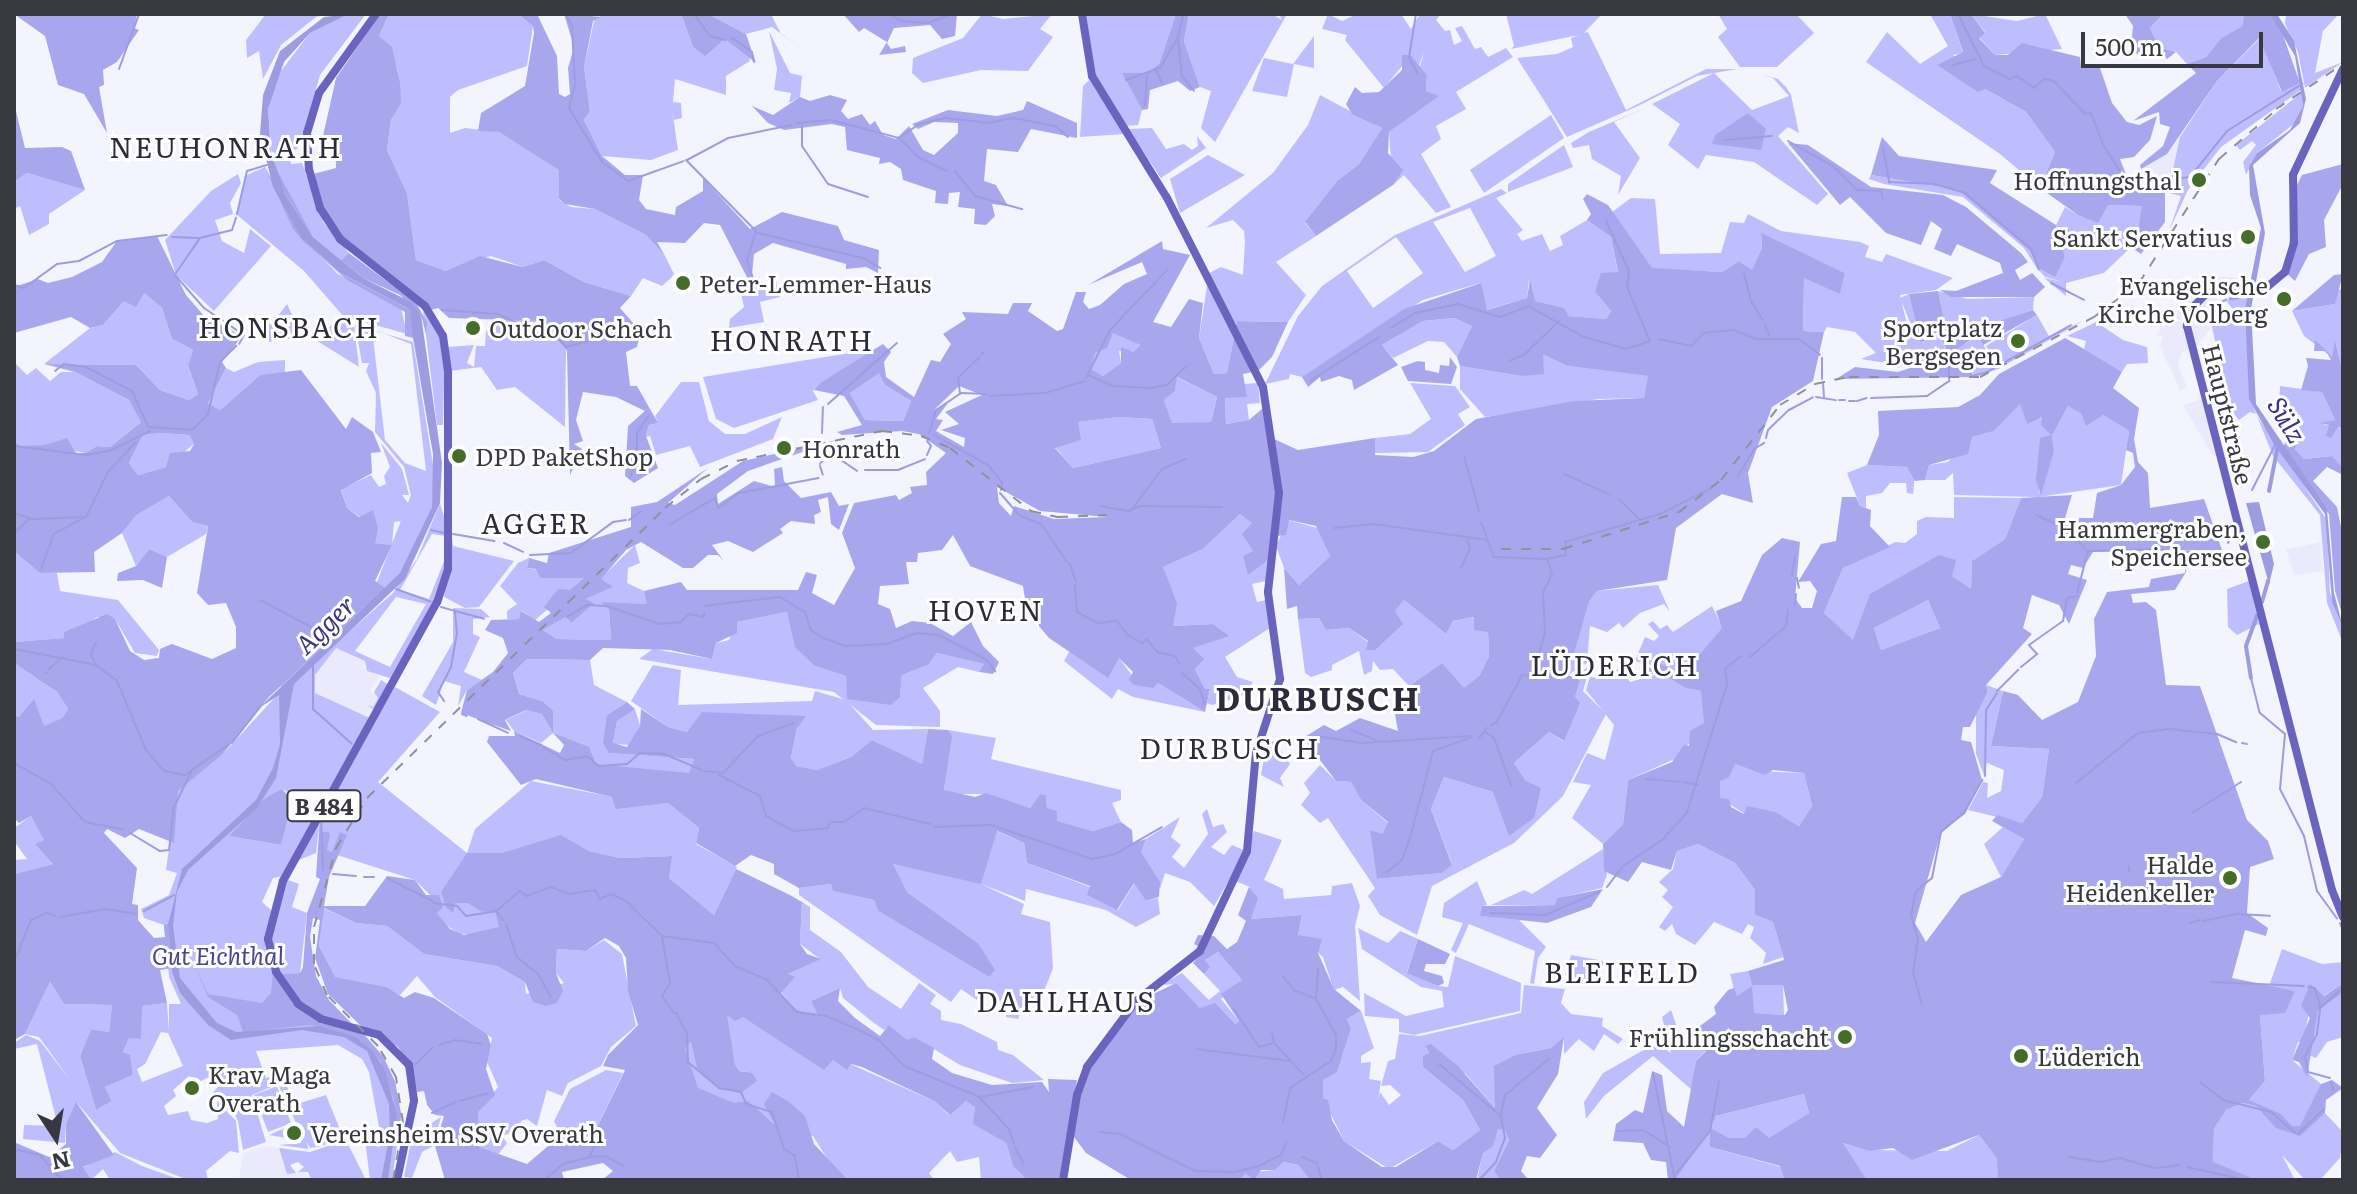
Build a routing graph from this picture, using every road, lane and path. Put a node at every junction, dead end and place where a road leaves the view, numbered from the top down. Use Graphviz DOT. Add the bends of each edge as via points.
graph roads {
  1 [pos="376,14"];
  2 [pos="1082,14"];
  3 [pos="2343,69"];
  4 [pos="2343,917"];
  5 [pos="397,1180"];
  6 [pos="1063,1180"];
  1 -- 5 [label="main road, B 484" via="319,93 307,133 309,169 320,208 340,239 425,306 443,336 448,373 448,569 437,602 289,868 274,903 268,939 276,972 298,1004 323,1020 373,1033 401,1053 411,1072 414,1101"];
  2 -- 6 [label="main road" via="1092,76 1158,183 1263,387 1278,488 1268,592 1280,679 1256,753 1251,838 1220,899 1207,941 1191,961 1131,1007 1089,1064 1077,1095"];
  3 -- 4 [label="main road, Hauptstraße" via="2293,175 2295,240 2290,262 2279,280 2261,290 2207,293 2193,307 2187,326"];
}
